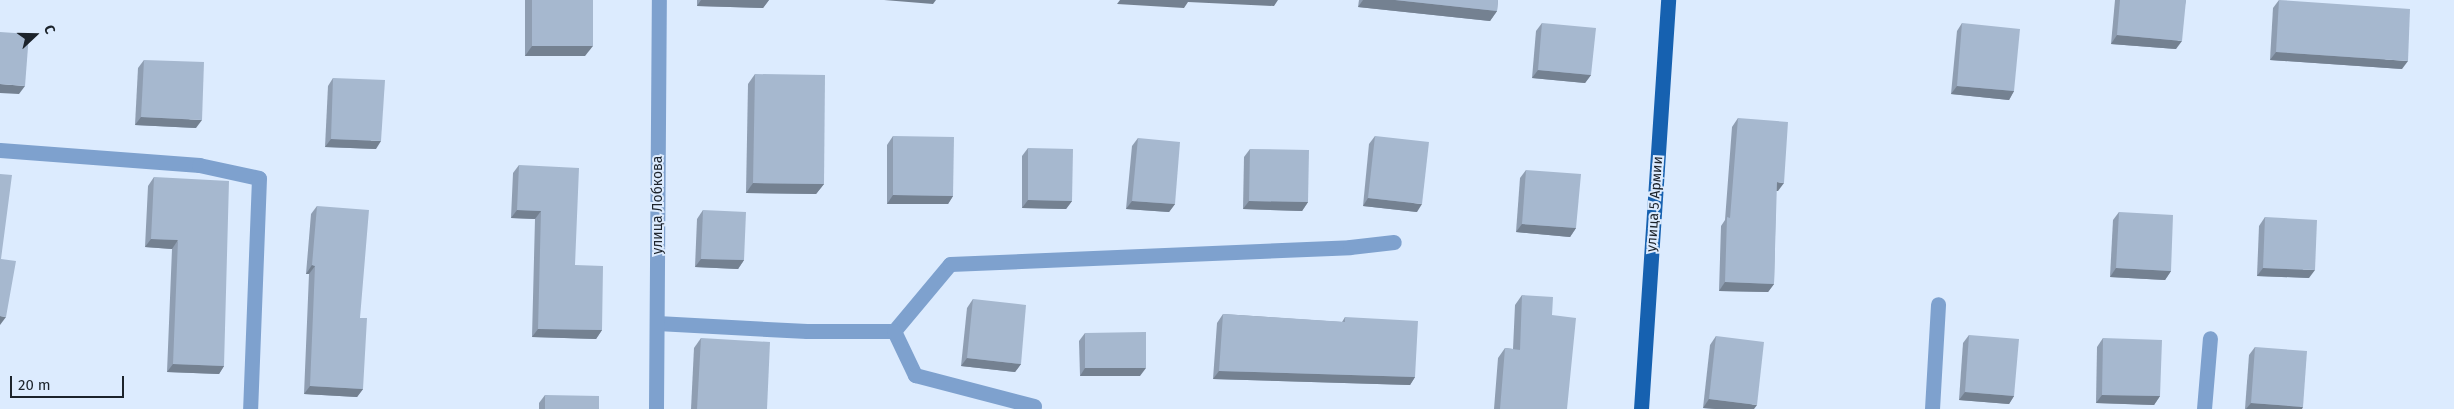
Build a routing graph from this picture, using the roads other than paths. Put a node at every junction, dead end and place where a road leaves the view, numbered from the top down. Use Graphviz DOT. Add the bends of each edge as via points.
graph roads {
  1 [pos="659,0"];
  2 [pos="1668,0"];
  3 [pos="0,150"];
  4 [pos="1394,242"];
  5 [pos="1938,304"];
  6 [pos="657,323"];
  7 [pos="894,331"];
  8 [pos="2210,338"];
  9 [pos="1034,406"];
  10 [pos="250,409"];
  11 [pos="656,409"];
  12 [pos="1641,409"];
  13 [pos="1932,409"];
  14 [pos="2204,409"];
  1 -- 6 [label="street, улица Лобкова"];
  2 -- 12 [label="main road, улица 5 Армии"];
  3 -- 10 [label="street" via="199,165 260,178"];
  4 -- 7 [label="street" via="1350,247 950,264"];
  5 -- 13 [label="street"];
  6 -- 7 [label="street" via="807,331"];
  6 -- 11 [label="street, улица Лобкова"];
  7 -- 9 [label="street" via="915,375"];
  8 -- 14 [label="street"];
}
